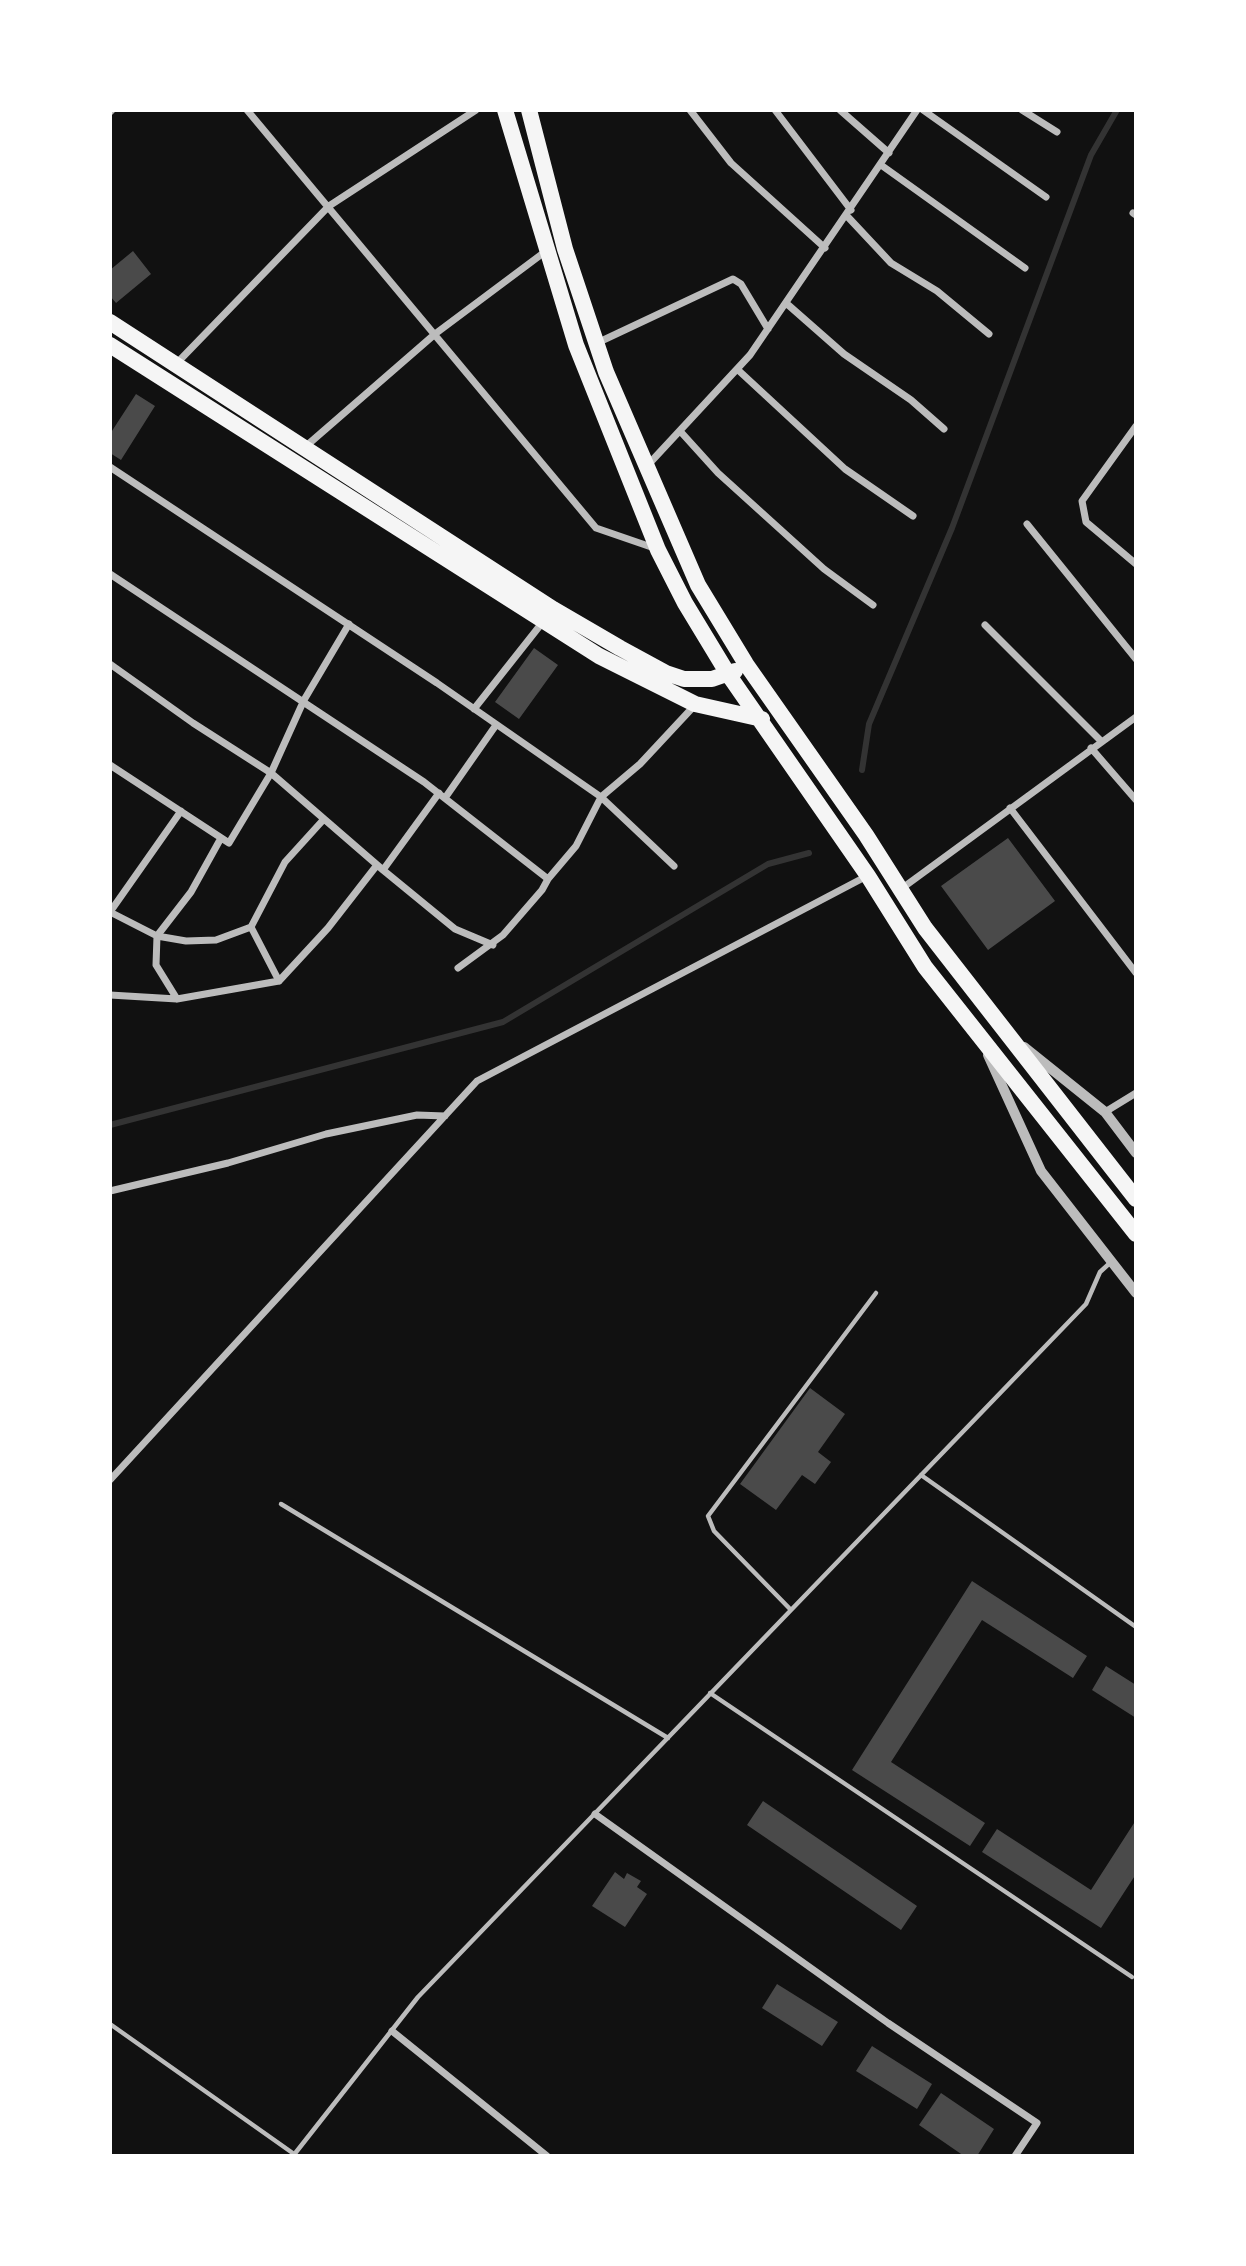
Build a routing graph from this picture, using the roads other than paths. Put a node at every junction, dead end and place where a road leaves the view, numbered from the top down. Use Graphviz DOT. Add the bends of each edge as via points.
graph roads {
  1 [pos="247,110"];
  2 [pos="476,110"];
  3 [pos="505,110"];
  4 [pos="529,110"];
  5 [pos="690,110"];
  6 [pos="775,110"];
  7 [pos="840,110"];
  8 [pos="916,110"];
  9 [pos="923,110"];
  10 [pos="1021,110"];
  11 [pos="1057,132"];
  12 [pos="889,153"];
  13 [pos="881,165"];
  14 [pos="1046,197"];
  15 [pos="329,206"];
  16 [pos="849,213"];
  17 [pos="825,248"];
  18 [pos="546,251"];
  19 [pos="1025,268"];
  20 [pos="786,303"];
  21 [pos="110,322"];
  22 [pos="768,329"];
  23 [pos="435,334"];
  24 [pos="989,334"];
  25 [pos="597,344"];
  26 [pos="110,345"];
  27 [pos="176,364"];
  28 [pos="737,369"];
  29 [pos="1136,426"];
  30 [pos="944,429"];
  31 [pos="680,430"];
  32 [pos="304,448"];
  33 [pos="110,467"];
  34 [pos="646,467"];
  35 [pos="913,516"];
  36 [pos="1027,524"];
  37 [pos="659,550"];
  38 [pos="1136,564"];
  39 [pos="110,574"];
  40 [pos="873,605"];
  41 [pos="542,623"];
  42 [pos="349,624"];
  43 [pos="985,625"];
  44 [pos="1136,659"];
  45 [pos="110,664"];
  46 [pos="746,664"];
  47 [pos="728,674"];
  48 [pos="304,700"];
  49 [pos="695,704"];
  50 [pos="474,709"];
  51 [pos="1136,717"];
  52 [pos="757,718"];
  53 [pos="496,724"];
  54 [pos="789,725"];
  55 [pos="1101,741"];
  56 [pos="1091,748"];
  57 [pos="110,765"];
  58 [pos="271,773"];
  59 [pos="442,796"];
  60 [pos="601,797"];
  61 [pos="1136,800"];
  62 [pos="1010,808"];
  63 [pos="181,811"];
  64 [pos="324,819"];
  65 [pos="221,838"];
  66 [pos="674,866"];
  67 [pos="380,868"];
  68 [pos="868,876"];
  69 [pos="548,878"];
  70 [pos="901,889"];
  71 [pos="111,912"];
  72 [pos="251,926"];
  73 [pos="158,936"];
  74 [pos="493,945"];
  75 [pos="458,968"];
  76 [pos="1136,973"];
  77 [pos="279,981"];
  78 [pos="110,995"];
  79 [pos="177,999"];
  80 [pos="1002,1030"];
  81 [pos="983,1042"];
  82 [pos="1136,1093"];
  83 [pos="1105,1112"];
  84 [pos="445,1116"];
  85 [pos="1136,1153"];
  86 [pos="110,1191"];
  87 [pos="1136,1199"];
  88 [pos="1136,1234"];
  89 [pos="1112,1262"];
  90 [pos="876,1293"];
  91 [pos="1136,1293"];
  92 [pos="921,1475"];
  93 [pos="110,1480"];
  94 [pos="281,1504"];
  95 [pos="791,1610"];
  96 [pos="1136,1627"];
  97 [pos="710,1693"];
  98 [pos="668,1738"];
  99 [pos="595,1814"];
  100 [pos="1132,1977"];
  101 [pos="110,2024"];
  102 [pos="392,2031"];
  103 [pos="294,2155"];
  104 [pos="547,2156"];
  105 [pos="1015,2156"];
  1 -- 15 [label="street"];
  2 -- 15 [label="street"];
  3 -- 18 [label="highway"];
  4 -- 25 [label="highway" via="565,249"];
  5 -- 17 [label="street" via="731,163"];
  6 -- 16 [label="street"];
  7 -- 12 [label="street"];
  8 -- 12 [label="street"];
  9 -- 14 [label="street"];
  10 -- 11 [label="street"];
  12 -- 13 [label="street"];
  13 -- 16 [label="street"];
  13 -- 19 [label="street"];
  15 -- 23 [label="street"];
  15 -- 27 [label="street"];
  16 -- 17 [label="street"];
  16 -- 24 [label="street" via="891,263 937,291"];
  17 -- 20 [label="street"];
  18 -- 23 [label="street"];
  18 -- 37 [label="highway" via="576,345"];
  20 -- 22 [label="street"];
  20 -- 30 [label="street" via="844,355 911,400"];
  21 -- 27 [label="highway"];
  22 -- 25 [label="street" via="733,278"];
  22 -- 28 [label="street"];
  23 -- 32 [label="street"];
  23 -- 37 [label="street" via="596,528"];
  25 -- 34 [label="highway"];
  26 -- 41 [label="highway"];
  27 -- 32 [label="highway"];
  28 -- 31 [label="street"];
  28 -- 35 [label="street" via="845,469"];
  29 -- 38 [label="street" via="1082,501 1086,522"];
  31 -- 34 [label="street"];
  31 -- 40 [label="street" via="718,473 824,569"];
  32 -- 47 [label="highway" via="553,609 666,673 697,681"];
  33 -- 42 [label="street"];
  34 -- 46 [label="highway" via="698,585"];
  36 -- 44 [label="street"];
  37 -- 47 [label="highway"];
  39 -- 48 [label="street"];
  41 -- 49 [label="highway"];
  41 -- 50 [label="street"];
  42 -- 48 [label="street"];
  42 -- 50 [label="street"];
  43 -- 55 [label="street"];
  45 -- 58 [label="street"];
  46 -- 47 [label="highway"];
  46 -- 54 [label="highway"];
  47 -- 52 [label="highway"];
  48 -- 58 [label="street"];
  48 -- 59 [label="street"];
  49 -- 52 [label="highway"];
  49 -- 60 [label="street" via="640,764"];
  50 -- 53 [label="street"];
  51 -- 55 [label="street"];
  52 -- 54 [label="highway"];
  52 -- 68 [label="highway"];
  53 -- 59 [label="street"];
  53 -- 60 [label="street"];
  54 -- 70 [label="highway"];
  55 -- 56 [label="street"];
  56 -- 61 [label="street"];
  56 -- 62 [label="street"];
  57 -- 63 [label="street"];
  58 -- 64 [label="street"];
  58 -- 65 [label="street" via="229,843"];
  59 -- 67 [label="street"];
  59 -- 69 [label="street"];
  60 -- 66 [label="street"];
  60 -- 69 [label="street" via="576,846"];
  62 -- 70 [label="street"];
  62 -- 76 [label="street"];
  63 -- 65 [label="street"];
  63 -- 71 [label="street"];
  64 -- 67 [label="street"];
  64 -- 72 [label="street" via="285,862"];
  65 -- 73 [label="street" via="191,892"];
  67 -- 74 [label="street" via="455,929"];
  67 -- 77 [label="street"];
  68 -- 81 [label="highway" via="925,967"];
  68 -- 84 [label="street" via="477,1081"];
  69 -- 74 [label="street" via="519,919"];
  70 -- 80 [label="highway"];
  71 -- 73 [label="street"];
  72 -- 73 [label="street" via="216,940"];
  72 -- 77 [label="street"];
  73 -- 79 [label="street" via="156,965"];
  74 -- 75 [label="street"];
  77 -- 79 [label="street"];
  78 -- 79 [label="street"];
  80 -- 83 [label="street"];
  80 -- 87 [label="highway"];
  81 -- 88 [label="highway"];
  81 -- 89 [label="street" via="1041,1171"];
  82 -- 83 [label="street"];
  83 -- 85 [label="street"];
  84 -- 86 [label="street" via="416,1115 326,1134"];
  84 -- 93 [label="street"];
  89 -- 91 [label="street"];
  89 -- 92 [label="lane" via="1100,1272 1086,1304"];
  90 -- 95 [label="lane" via="708,1516 714,1531"];
  92 -- 95 [label="lane"];
  92 -- 96 [label="lane"];
  94 -- 98 [label="lane"];
  95 -- 97 [label="lane"];
  97 -- 98 [label="lane"];
  97 -- 100 [label="lane"];
  98 -- 99 [label="lane"];
  99 -- 102 [label="lane" via="462,1950"];
  99 -- 105 [label="street" via="1037,2123"];
  101 -- 103 [label="lane"];
  102 -- 103 [label="lane"];
  102 -- 104 [label="street"];
}
